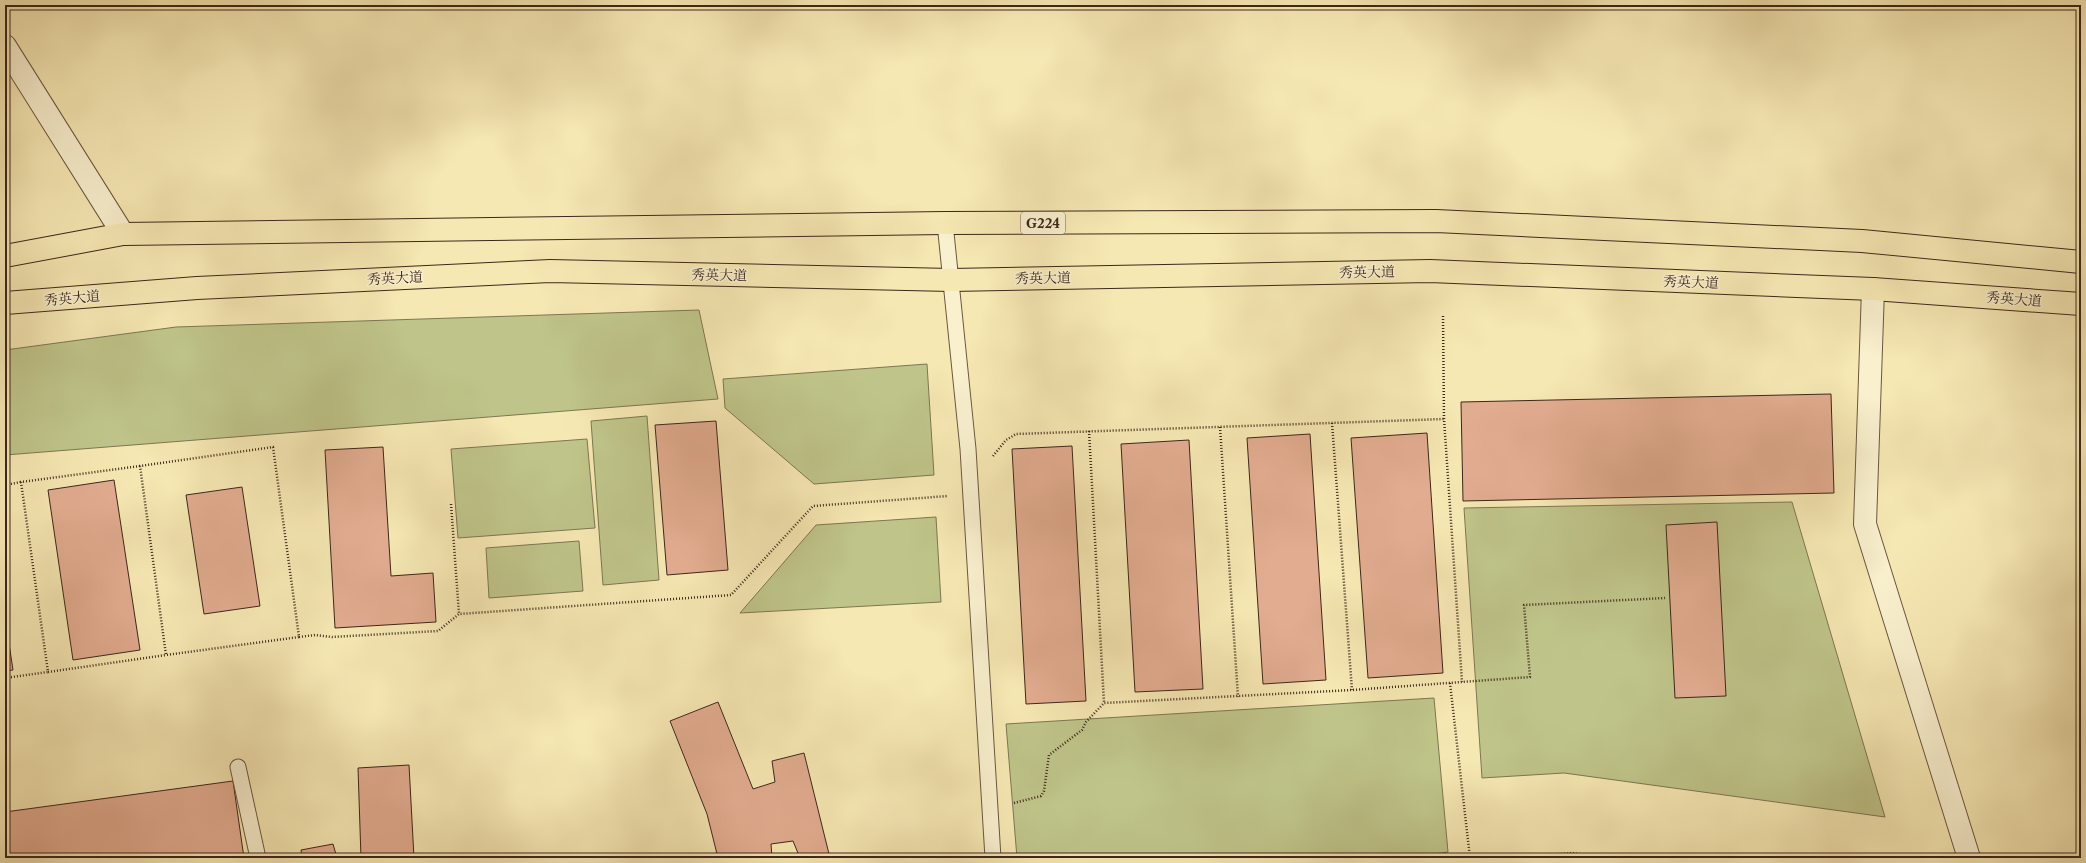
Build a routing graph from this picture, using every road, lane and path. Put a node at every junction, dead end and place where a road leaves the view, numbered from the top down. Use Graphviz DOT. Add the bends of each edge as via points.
graph roads {
  1 [pos="5,46"];
  2 [pos="945,223"];
  3 [pos="123,234"];
  4 [pos="5,256"];
  5 [pos="2081,262"];
  6 [pos="951,280"];
  7 [pos="1873,289"];
  8 [pos="5,303"];
  9 [pos="2081,304"];
  10 [pos="1443,316"];
  11 [pos="1444,419"];
  12 [pos="1332,423"];
  13 [pos="1220,427"];
  14 [pos="1089,431"];
  15 [pos="969,462"];
  16 [pos="140,466"];
  17 [pos="21,482"];
  18 [pos="5,485"];
  19 [pos="971,494"];
  20 [pos="451,504"];
  21 [pos="1665,598"];
  22 [pos="459,614"];
  23 [pos="300,637"];
  24 [pos="166,655"];
  25 [pos="48,672"];
  26 [pos="5,678"];
  27 [pos="1462,682"];
  28 [pos="1450,683"];
  29 [pos="1352,690"];
  30 [pos="1238,697"];
  31 [pos="1104,703"];
  32 [pos="238,767"];
  33 [pos="990,807"];
  34 [pos="258,858"];
  35 [pos="993,858"];
  36 [pos="1470,858"];
  37 [pos="1513,858"];
  38 [pos="1603,858"];
  39 [pos="1968,858"];
  1 -- 3 [label="street"];
  2 -- 3 [label="highway, G224"];
  2 -- 5 [label="highway, G224" via="1436,221 1862,241"];
  2 -- 6 [label="lane"];
  3 -- 4 [label="highway, G224"];
  6 -- 7 [label="highway, 秀英大道" via="1430,271"];
  6 -- 8 [label="highway, 秀英大道" via="550,271 197,288"];
  6 -- 15 [label="lane"];
  7 -- 9 [label="highway, 秀英大道"];
  7 -- 39 [label="street" via="1865,524"];
  10 -- 11 [label="path"];
  11 -- 12 [label="path"];
  11 -- 27 [label="path"];
  12 -- 13 [label="path"];
  12 -- 29 [label="path"];
  13 -- 14 [label="path"];
  13 -- 30 [label="path"];
  14 -- 15 [label="path" via="1016,434 1006,440 991,457"];
  14 -- 31 [label="path"];
  15 -- 19 [label="lane"];
  16 -- 17 [label="path"];
  16 -- 23 [label="path" via="273,447"];
  16 -- 24 [label="path"];
  17 -- 18 [label="path"];
  17 -- 25 [label="path"];
  19 -- 22 [label="path" via="813,506 731,595"];
  19 -- 33 [label="lane"];
  20 -- 22 [label="path"];
  21 -- 27 [label="path" via="1524,605 1530,677"];
  22 -- 23 [label="path" via="438,631"];
  23 -- 24 [label="path"];
  24 -- 25 [label="path"];
  25 -- 26 [label="path"];
  27 -- 28 [label="path"];
  28 -- 29 [label="path"];
  28 -- 36 [label="path"];
  29 -- 30 [label="path"];
  30 -- 31 [label="path"];
  31 -- 33 [label="path" via="1082,730 1049,755 1041,796"];
  32 -- 34 [label="lane"];
  33 -- 35 [label="lane"];
  37 -- 38 [label="path" via="1572,853"];
}
